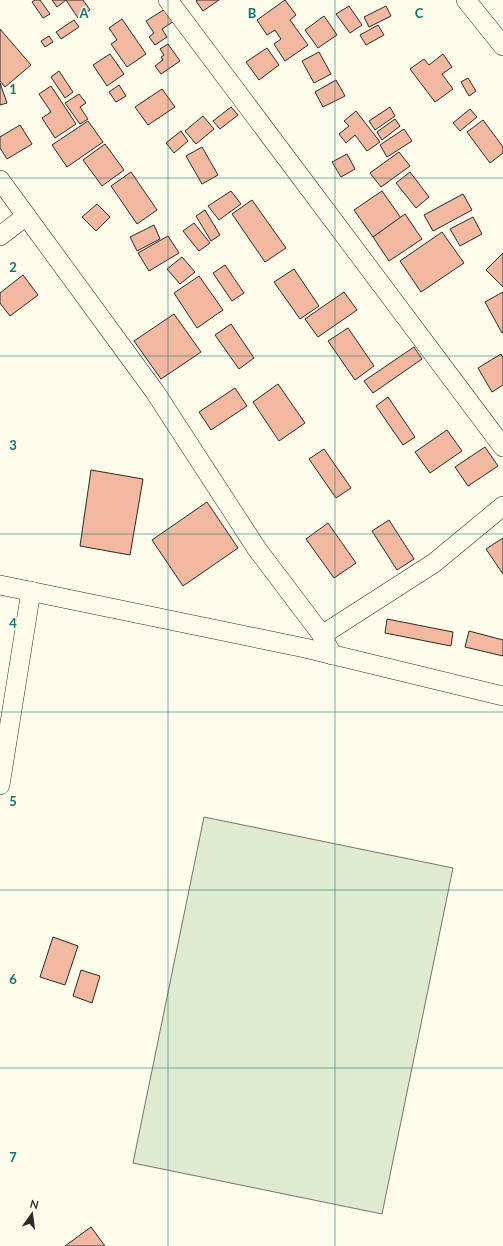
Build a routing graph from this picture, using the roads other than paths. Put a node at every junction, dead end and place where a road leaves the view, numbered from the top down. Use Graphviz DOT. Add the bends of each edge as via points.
graph roads {
  1 [pos="168,0"];
  2 [pos="466,0"];
  3 [pos="503,46"];
  4 [pos="0,180"];
  5 [pos="26,216"];
  6 [pos="0,236"];
  7 [pos="503,447"];
  8 [pos="503,506"];
  9 [pos="0,586"];
  10 [pos="31,591"];
  11 [pos="322,635"];
  12 [pos="332,655"];
  13 [pos="503,696"];
  14 [pos="0,785"];
  1 -- 7 [label="street"];
  2 -- 3 [label="street"];
  4 -- 5 [label="street"];
  5 -- 6 [label="street"];
  5 -- 11 [label="street" via="156,392 258,549"];
  8 -- 11 [label="street" via="434,563"];
  9 -- 10 [label="street"];
  10 -- 12 [label="street"];
  10 -- 14 [label="street"];
  11 -- 12 [label="street"];
  12 -- 13 [label="street"];
}
